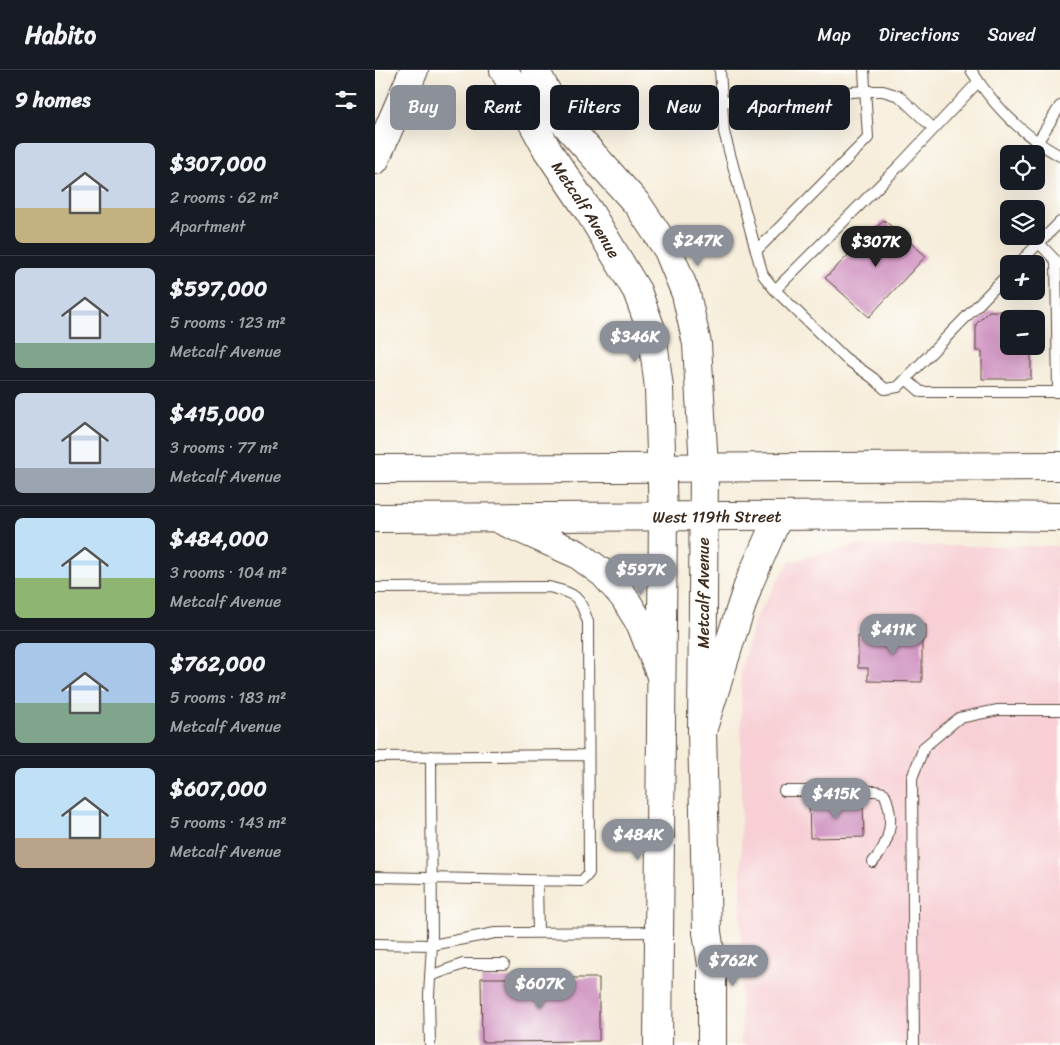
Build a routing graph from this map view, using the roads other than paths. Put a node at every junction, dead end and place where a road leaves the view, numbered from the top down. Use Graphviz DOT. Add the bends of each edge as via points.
graph roads {
  1 [pos="413,70"];
  2 [pos="504,70"];
  3 [pos="535,70"];
  4 [pos="720,70"];
  5 [pos="864,70"];
  6 [pos="971,70"];
  7 [pos="978,82"];
  8 [pos="865,90"];
  9 [pos="722,102"];
  10 [pos="1060,106"];
  11 [pos="934,129"];
  12 [pos="1037,143"];
  13 [pos="1060,156"];
  14 [pos="375,160"];
  15 [pos="1060,222"];
  16 [pos="1045,237"];
  17 [pos="1037,245"];
  18 [pos="1041,245"];
  19 [pos="756,251"];
  20 [pos="1027,255"];
  21 [pos="1000,281"];
  22 [pos="775,290"];
  23 [pos="1058,305"];
  24 [pos="906,379"];
  25 [pos="1059,392"];
  26 [pos="1060,466"];
  27 [pos="662,467"];
  28 [pos="704,467"];
  29 [pos="375,469"];
  30 [pos="663,517"];
  31 [pos="704,517"];
  32 [pos="778,517"];
  33 [pos="1060,517"];
  34 [pos="375,518"];
  35 [pos="495,518"];
  36 [pos="375,588"];
  37 [pos="661,676"];
  38 [pos="1060,710"];
  39 [pos="702,731"];
  40 [pos="588,754"];
  41 [pos="431,756"];
  42 [pos="375,757"];
  43 [pos="784,791"];
  44 [pos="873,862"];
  45 [pos="375,877"];
  46 [pos="431,879"];
  47 [pos="537,880"];
  48 [pos="659,932"];
  49 [pos="538,933"];
  50 [pos="375,944"];
  51 [pos="432,945"];
  52 [pos="504,964"];
  53 [pos="430,976"];
  54 [pos="429,1045"];
  55 [pos="658,1045"];
  56 [pos="712,1045"];
  57 [pos="914,1045"];
  1 -- 14 [label="main road"];
  2 -- 27 [label="main road, Metcalf Avenue" via="548,151 590,212 637,291 652,332 659,388"];
  3 -- 28 [label="main road, Metcalf Avenue" via="561,119 638,205 668,250 686,294 697,344"];
  4 -- 9 [label="lane"];
  5 -- 8 [label="lane"];
  6 -- 7 [label="lane"];
  7 -- 11 [label="lane"];
  7 -- 12 [label="lane" via="1004,114"];
  8 -- 9 [label="lane"];
  8 -- 11 [label="lane" via="899,96"];
  8 -- 19 [label="lane" via="869,138"];
  9 -- 19 [label="lane" via="724,132"];
  10 -- 12 [label="lane"];
  11 -- 22 [label="lane"];
  12 -- 13 [label="lane"];
  15 -- 16 [label="lane"];
  17 -- 20 [label="lane"];
  18 -- 23 [label="lane" via="1056,261"];
  19 -- 22 [label="lane" via="763,275"];
  21 -- 24 [label="lane"];
  22 -- 24 [label="lane" via="845,358 885,389 898,387"];
  23 -- 25 [label="lane"];
  24 -- 25 [label="lane" via="921,392"];
  26 -- 28 [label="main road"];
  27 -- 28 [label="main road"];
  27 -- 29 [label="main road"];
  27 -- 30 [label="main road, Metcalf Avenue"];
  28 -- 31 [label="main road, Metcalf Avenue"];
  30 -- 31 [label="main road, West 119th Street"];
  30 -- 35 [label="main road, West 119th Street"];
  30 -- 37 [label="main road, Metcalf Avenue"];
  31 -- 32 [label="main road, West 119th Street"];
  31 -- 39 [label="main road, Metcalf Avenue"];
  32 -- 33 [label="main road, West 119th Street"];
  32 -- 39 [label="main road" via="749,584"];
  34 -- 35 [label="main road, West 119th Street"];
  35 -- 37 [label="main road" via="577,554 604,574 624,597 641,625"];
  36 -- 40 [label="lane" via="549,587 572,593 588,622"];
  37 -- 48 [label="main road, Metcalf Avenue"];
  38 -- 57 [label="lane" via="998,710 959,718 924,747 913,778"];
  39 -- 56 [label="main road, Metcalf Avenue" via="707,932 712,965"];
  40 -- 41 [label="lane"];
  40 -- 47 [label="lane" via="589,873 582,881"];
  41 -- 42 [label="lane"];
  41 -- 46 [label="lane"];
  43 -- 44 [label="lane" via="875,790 884,793 889,804 891,826 880,854"];
  45 -- 46 [label="lane"];
  46 -- 47 [label="lane"];
  46 -- 51 [label="lane"];
  47 -- 49 [label="lane"];
  48 -- 49 [label="lane"];
  48 -- 55 [label="main road, Metcalf Avenue"];
  49 -- 51 [label="lane" via="495,934"];
  50 -- 51 [label="lane"];
  51 -- 53 [label="lane"];
  52 -- 53 [label="lane" via="463,964"];
  53 -- 54 [label="lane"];
}
